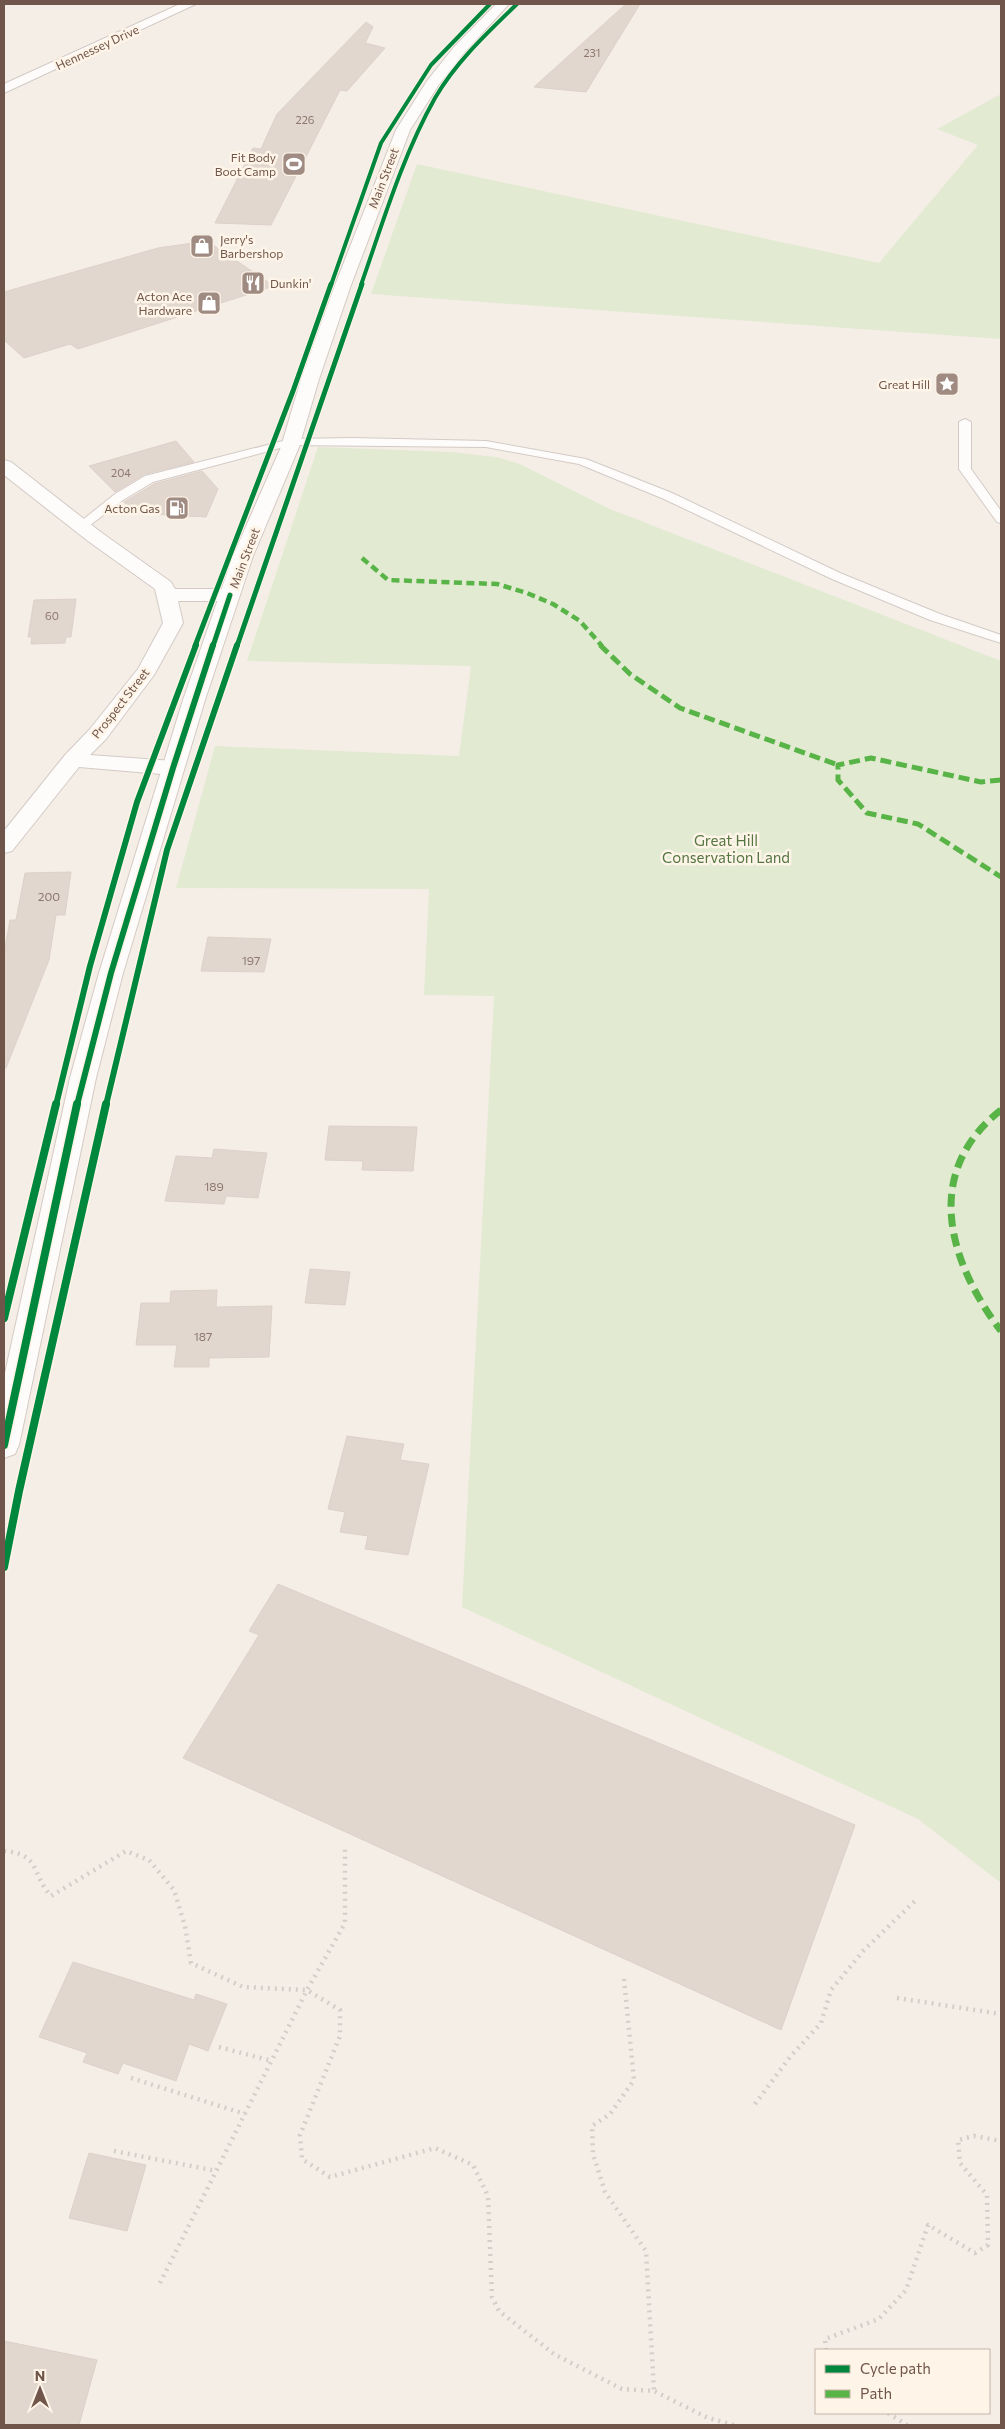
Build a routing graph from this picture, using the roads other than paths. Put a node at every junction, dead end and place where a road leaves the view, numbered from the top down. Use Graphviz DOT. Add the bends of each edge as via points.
graph roads {
  1 [pos="190,4"];
  2 [pos="503,4"];
  3 [pos="4,89"];
  4 [pos="966,422"];
  5 [pos="291,442"];
  6 [pos="4,466"];
  7 [pos="1001,519"];
  8 [pos="81,526"];
  9 [pos="166,594"];
  10 [pos="230,595"];
  11 [pos="1001,639"];
  12 [pos="73,760"];
  13 [pos="173,768"];
  14 [pos="4,846"];
  15 [pos="4,1445"];
  1 -- 3 [label="main road, Hennessey Drive"];
  2 -- 5 [label="main road, Main Street" via="432,84 403,130 343,286"];
  4 -- 7 [label="lane" via="966,469"];
  5 -- 8 [label="lane" via="149,479 119,496"];
  5 -- 10 [label="main road, Main Street"];
  5 -- 11 [label="lane" via="486,444 582,461 668,496 836,576 935,617"];
  6 -- 8 [label="main road, Prospect Street"];
  8 -- 9 [label="main road, Prospect Street" via="164,586"];
  9 -- 10 [label="main road"];
  9 -- 12 [label="main road, Prospect Street" via="172,623 146,671 98,734"];
  10 -- 13 [label="main road, Main Street"];
  12 -- 13 [label="main road"];
  12 -- 14 [label="main road, Prospect Street"];
  13 -- 15 [label="main road, Main Street" via="83,1078"];
}
